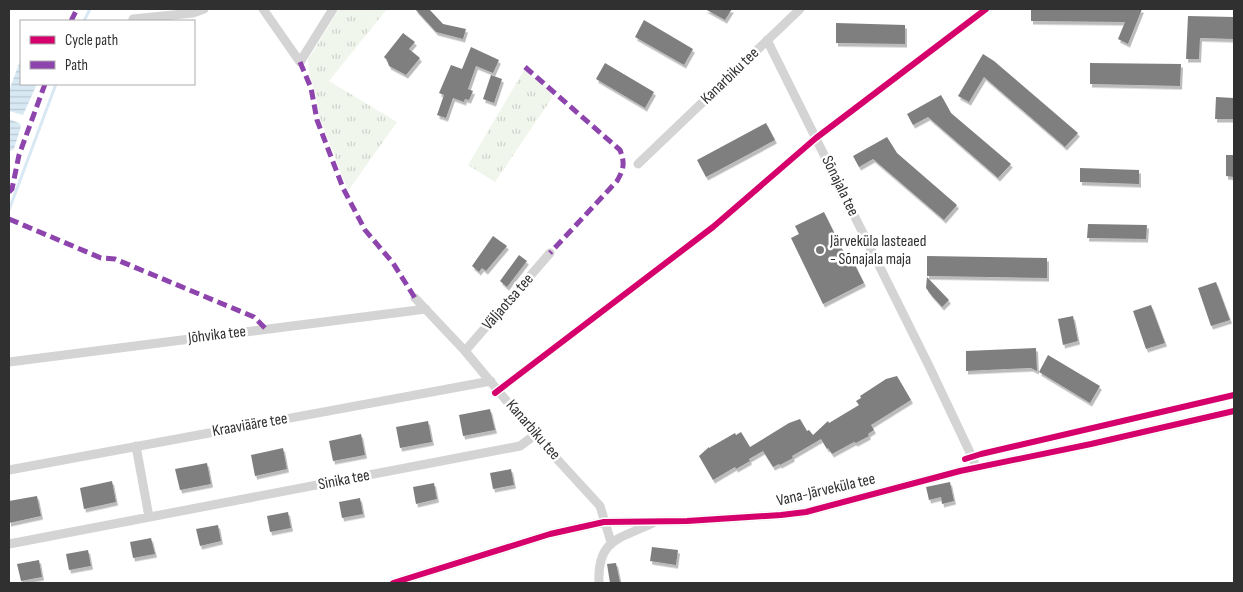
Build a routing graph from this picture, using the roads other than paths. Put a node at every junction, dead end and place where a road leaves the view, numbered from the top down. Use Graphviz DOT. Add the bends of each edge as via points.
graph roads {
  1 [pos="204,9"];
  2 [pos="263,9"];
  3 [pos="332,9"];
  4 [pos="800,9"];
  5 [pos="133,19"];
  6 [pos="767,40"];
  7 [pos="638,164"];
  8 [pos="550,253"];
  9 [pos="415,298"];
  10 [pos="426,309"];
  11 [pos="465,351"];
  12 [pos="9,362"];
  13 [pos="491,381"];
  14 [pos="1234,411"];
  15 [pos="535,435"];
  16 [pos="136,446"];
  17 [pos="975,468"];
  18 [pos="9,470"];
  19 [pos="150,516"];
  20 [pos="658,520"];
  21 [pos="604,522"];
  22 [pos="611,542"];
  23 [pos="9,544"];
  24 [pos="393,583"];
  25 [pos="599,583"];
  1 -- 5 [label="street"];
  2 -- 3 [label="street" via="300,62"];
  4 -- 6 [label="street, Kanarbiku tee"];
  6 -- 7 [label="street, Kanarbiku tee"];
  6 -- 17 [label="street, Sõnajala tee" via="930,368"];
  8 -- 11 [label="street, Väljaotsa tee"];
  9 -- 10 [label="street, Kanarbiku tee"];
  10 -- 11 [label="street, Kanarbiku tee"];
  10 -- 12 [label="street, Jõhvika tee"];
  11 -- 13 [label="street, Kanarbiku tee"];
  13 -- 15 [label="street, Kanarbiku tee"];
  13 -- 16 [label="street, Kraaviääre tee"];
  14 -- 17 [label="street, Vana-Järveküla tee"];
  15 -- 19 [label="street, Sinika tee" via="520,446"];
  15 -- 21 [label="street, Kanarbiku tee" via="600,506"];
  16 -- 18 [label="street, Kraaviääre tee"];
  16 -- 19 [label="street"];
  17 -- 20 [label="street, Vana-Järveküla tee" via="806,512 696,521"];
  19 -- 23 [label="street, Sinika tee"];
  20 -- 21 [label="street, Vana-Järveküla tee"];
  20 -- 22 [label="street"];
  21 -- 22 [label="street, Kanarbiku tee"];
  21 -- 24 [label="street, Vana-Järveküla tee" via="550,534"];
  22 -- 25 [label="street" via="600,557"];
}
